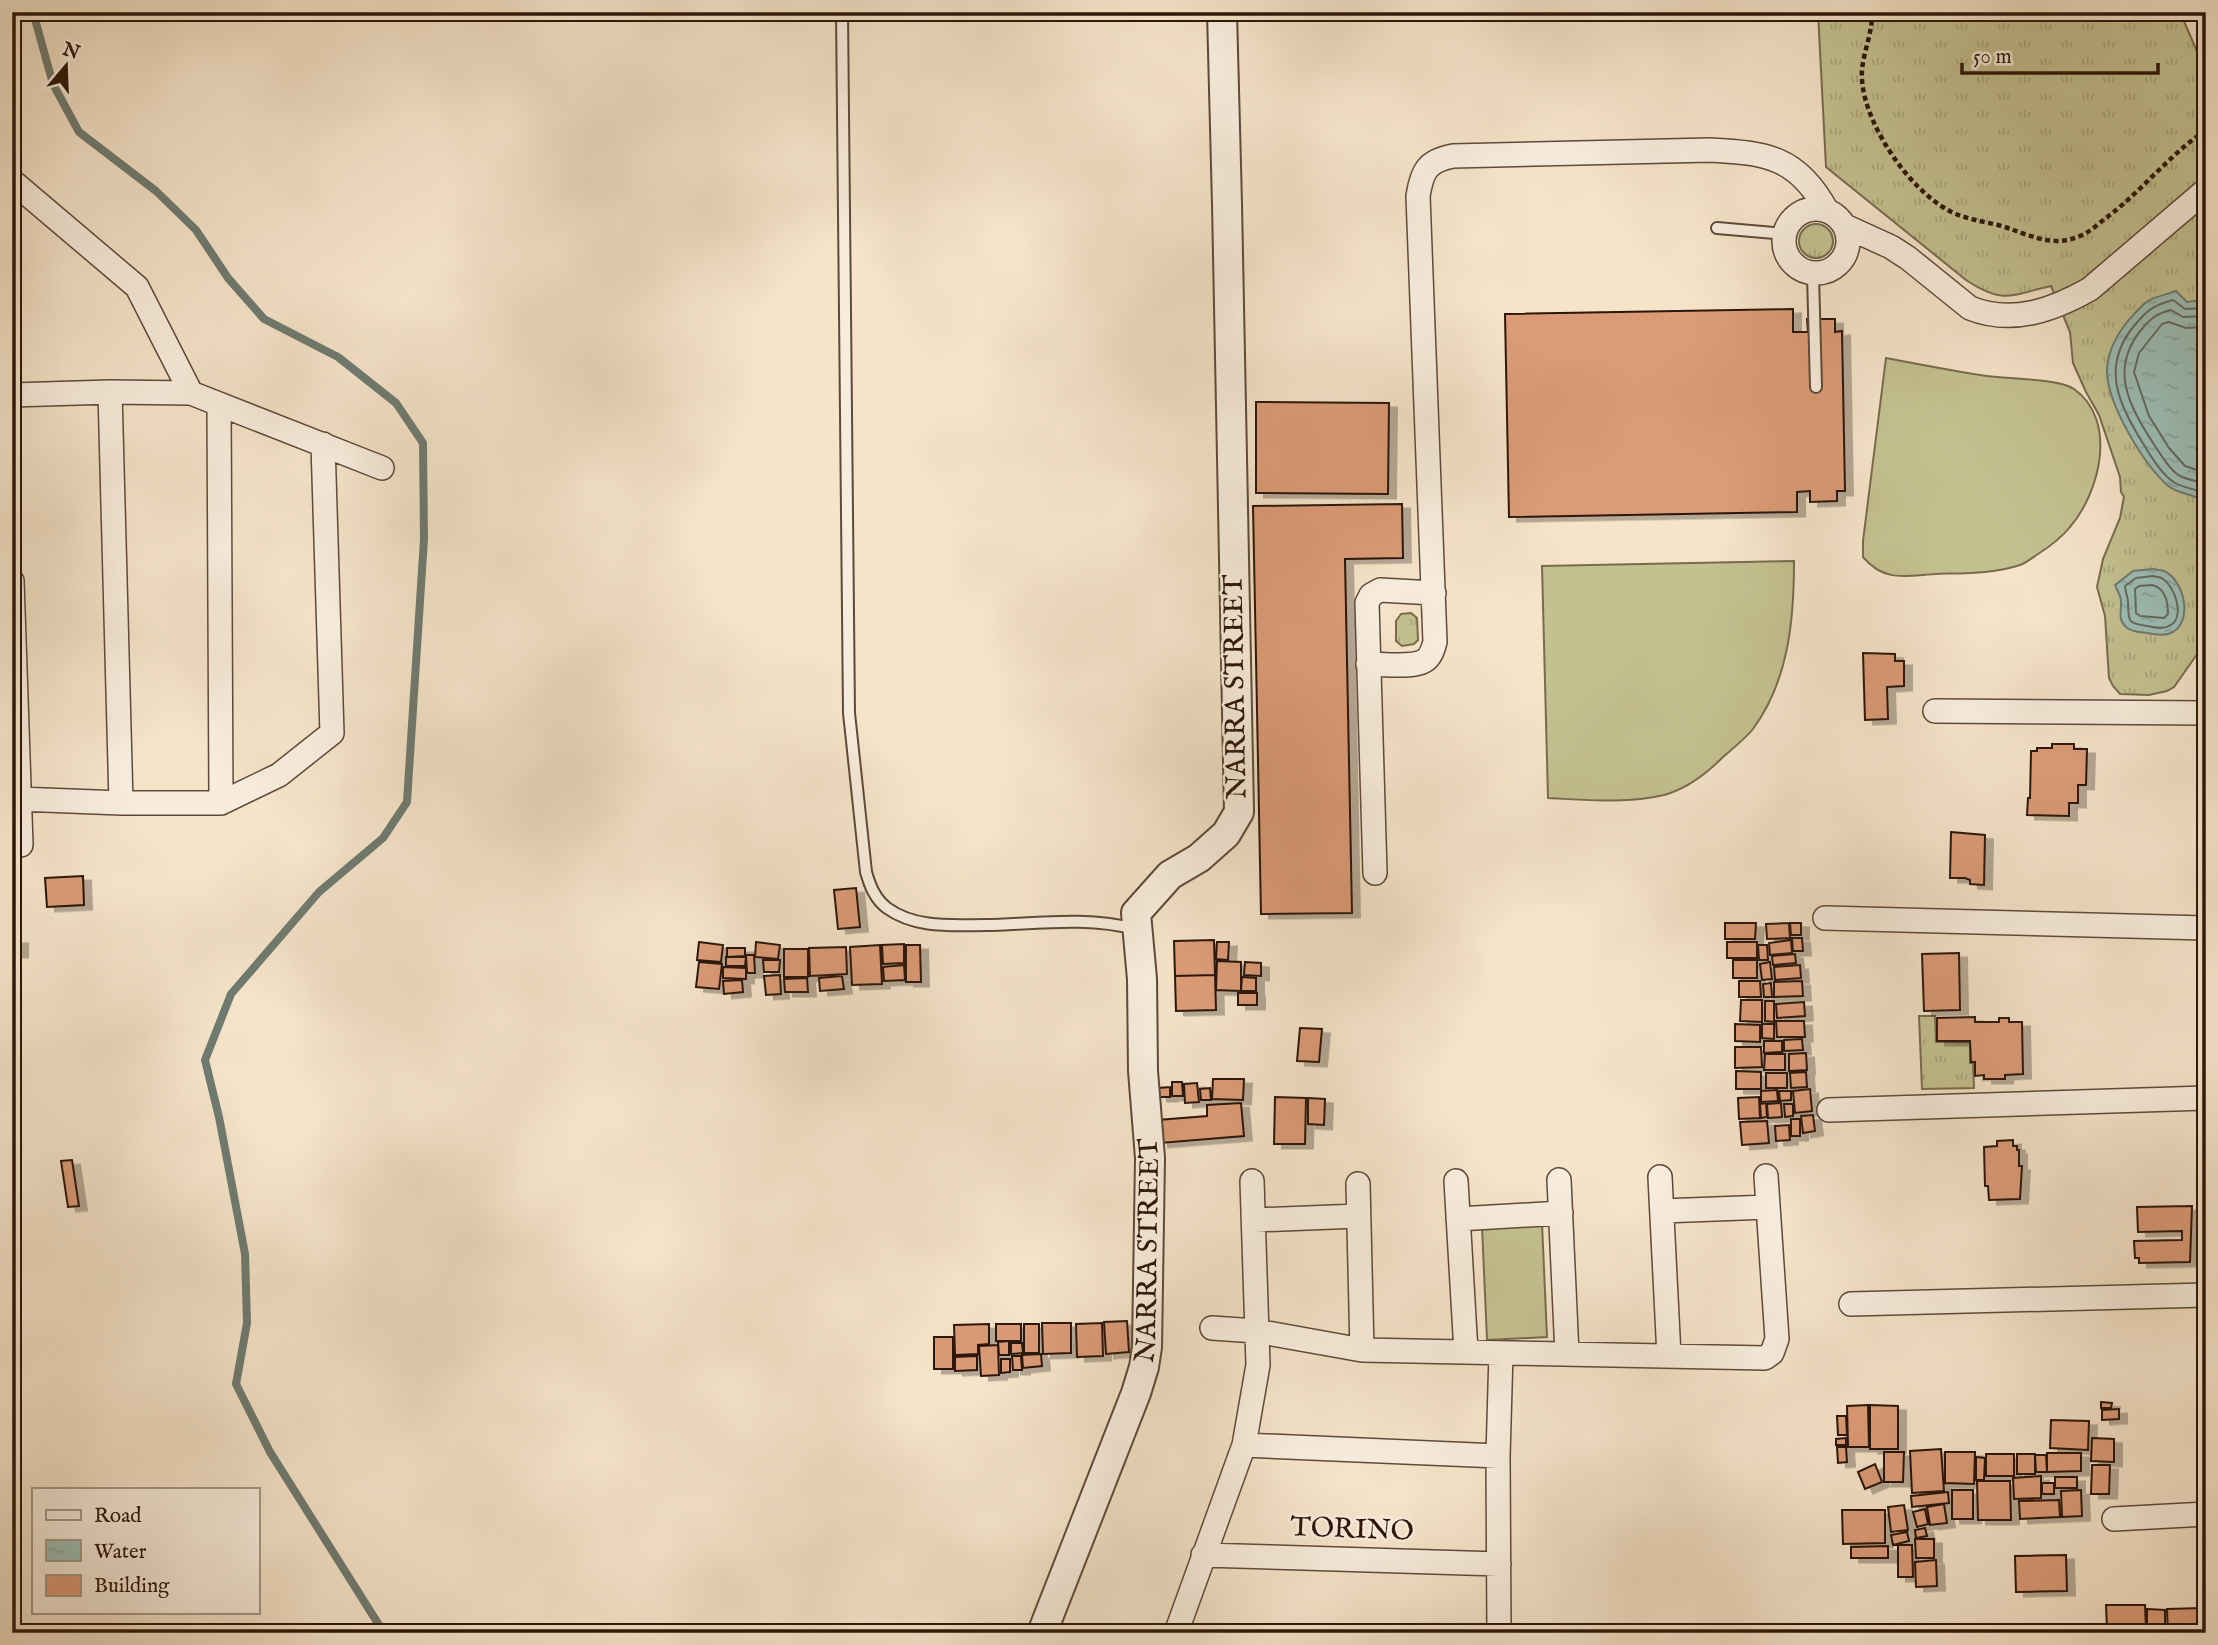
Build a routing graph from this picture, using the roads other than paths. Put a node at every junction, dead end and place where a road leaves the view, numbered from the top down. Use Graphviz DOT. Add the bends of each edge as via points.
graph roads {
  1 [pos="842,12"];
  2 [pos="1222,12"];
  3 [pos="12,181"];
  4 [pos="2206,190"];
  5 [pos="1827,211"];
  6 [pos="1845,226"];
  7 [pos="1717,228"];
  8 [pos="1784,234"];
  9 [pos="1813,274"];
  10 [pos="1816,387"];
  11 [pos="110,392"];
  12 [pos="191,393"];
  13 [pos="12,394"];
  14 [pos="219,404"];
  15 [pos="323,444"];
  16 [pos="382,468"];
  17 [pos="12,581"];
  18 [pos="1434,593"];
  19 [pos="1368,664"];
  20 [pos="1935,711"];
  21 [pos="2206,713"];
  22 [pos="19,799"];
  23 [pos="121,803"];
  24 [pos="221,803"];
  25 [pos="22,845"];
  26 [pos="1375,873"];
  27 [pos="1825,918"];
  28 [pos="2206,928"];
  29 [pos="1136,929"];
  30 [pos="2206,1098"];
  31 [pos="1829,1110"];
  32 [pos="1766,1176"];
  33 [pos="1660,1177"];
  34 [pos="1559,1180"];
  35 [pos="1252,1181"];
  36 [pos="1456,1181"];
  37 [pos="1358,1184"];
  38 [pos="1769,1207"];
  39 [pos="1662,1211"];
  40 [pos="1561,1213"];
  41 [pos="1359,1216"];
  42 [pos="1458,1219"];
  43 [pos="1254,1220"];
  44 [pos="2206,1295"];
  45 [pos="1851,1304"];
  46 [pos="1212,1328"];
  47 [pos="1256,1331"];
  48 [pos="1362,1350"];
  49 [pos="1466,1352"];
  50 [pos="1501,1353"];
  51 [pos="1567,1354"];
  52 [pos="1669,1356"];
  53 [pos="1244,1445"];
  54 [pos="1498,1455"];
  55 [pos="2206,1514"];
  56 [pos="2114,1519"];
  57 [pos="1203,1555"];
  58 [pos="1499,1564"];
  59 [pos="1042,1633"];
  60 [pos="1176,1633"];
  61 [pos="1499,1633"];
  1 -- 29 [label="lane" via="849,700 870,887 886,907 900,915 937,925 1085,922"];
  2 -- 29 [label="street, NARRA STREET" via="1238,812 1226,834 1170,875 1136,913"];
  3 -- 12 [label="street" via="137,287"];
  4 -- 6 [label="street" via="2090,289 2047,309 2012,317 1970,308 1908,258"];
  5 -- 6 [label="street"];
  5 -- 8 [label="street" via="1803,211"];
  5 -- 18 [label="street" via="1802,176 1787,165 1749,152 1454,156 1427,168 1420,178 1418,196"];
  6 -- 9 [label="street" via="1847,250 1842,261 1822,274"];
  7 -- 8 [label="lane"];
  8 -- 9 [label="street" via="1789,261"];
  9 -- 10 [label="lane"];
  11 -- 12 [label="street"];
  11 -- 13 [label="street"];
  11 -- 23 [label="street"];
  12 -- 14 [label="street"];
  14 -- 15 [label="street"];
  14 -- 24 [label="street"];
  15 -- 16 [label="street"];
  15 -- 24 [label="street" via="332,733 279,775"];
  17 -- 22 [label="street"];
  18 -- 19 [label="street" via="1432,653 1414,664"];
  18 -- 19 [label="street" via="1380,590 1371,596 1367,603"];
  19 -- 26 [label="street"];
  20 -- 21 [label="street"];
  22 -- 23 [label="street"];
  22 -- 25 [label="street"];
  23 -- 24 [label="street"];
  27 -- 28 [label="street"];
  29 -- 59 [label="street, NARRA STREET" via="1150,1158 1147,1347 1136,1393"];
  30 -- 31 [label="street"];
  32 -- 38 [label="street"];
  33 -- 39 [label="street"];
  34 -- 40 [label="street"];
  35 -- 43 [label="street"];
  36 -- 42 [label="street"];
  37 -- 41 [label="street"];
  38 -- 39 [label="street"];
  38 -- 52 [label="street" via="1777,1339 1772,1353 1765,1357"];
  39 -- 52 [label="street"];
  40 -- 42 [label="street"];
  40 -- 51 [label="street"];
  41 -- 43 [label="street"];
  41 -- 48 [label="street"];
  42 -- 49 [label="street"];
  43 -- 47 [label="street"];
  44 -- 45 [label="street"];
  46 -- 47 [label="street"];
  47 -- 48 [label="street"];
  47 -- 53 [label="street" via="1258,1365"];
  48 -- 49 [label="street"];
  49 -- 50 [label="street"];
  50 -- 51 [label="street"];
  50 -- 54 [label="street"];
  51 -- 52 [label="street"];
  53 -- 54 [label="street"];
  53 -- 57 [label="street"];
  54 -- 58 [label="street"];
  55 -- 56 [label="street"];
  57 -- 58 [label="street, TORINO"];
  57 -- 60 [label="street"];
  58 -- 61 [label="street"];
}
